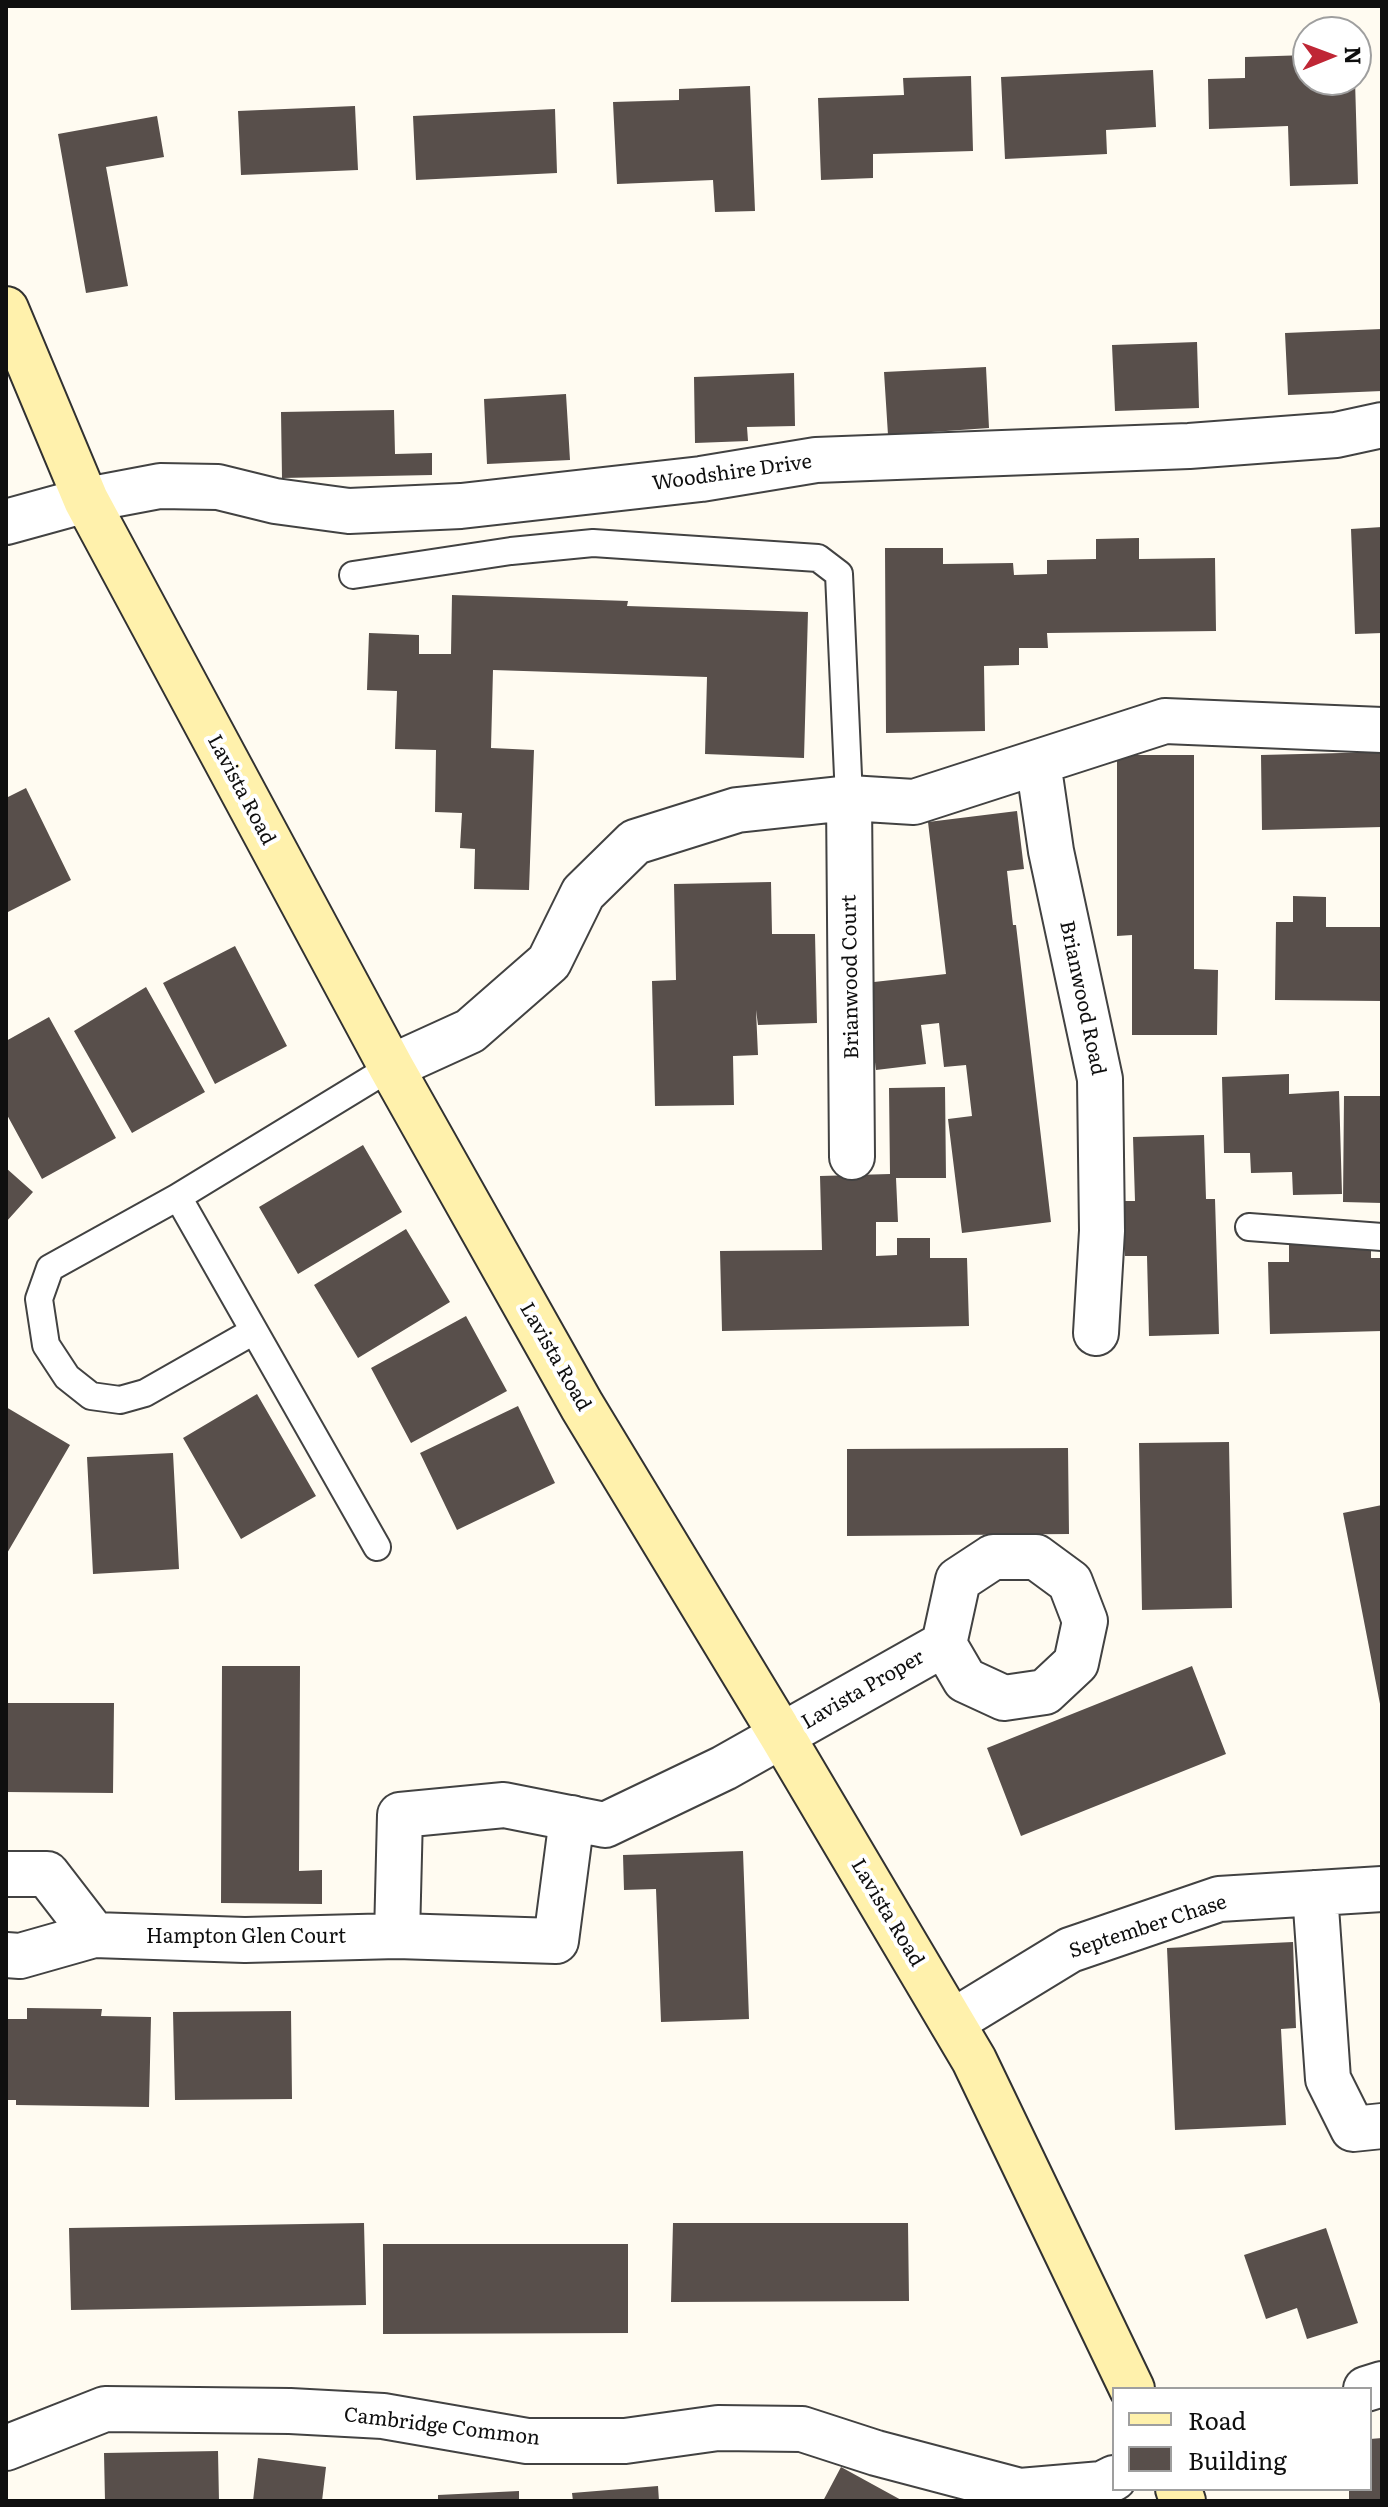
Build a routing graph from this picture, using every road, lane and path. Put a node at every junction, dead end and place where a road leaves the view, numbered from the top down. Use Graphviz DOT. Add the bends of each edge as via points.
graph roads {
  1 [pos="6,309"];
  2 [pos="1382,425"];
  3 [pos="86,500"];
  4 [pos="6,522"];
  5 [pos="353,575"];
  6 [pos="1382,730"];
  7 [pos="1038,762"];
  8 [pos="849,798"];
  9 [pos="391,1067"];
  10 [pos="852,1157"];
  11 [pos="178,1197"];
  12 [pos="1249,1227"];
  13 [pos="1382,1237"];
  14 [pos="254,1331"];
  15 [pos="1096,1333"];
  16 [pos="377,1547"];
  17 [pos="944,1644"];
  18 [pos="782,1736"];
  19 [pos="572,1818"];
  20 [pos="6,1874"];
  21 [pos="1382,1889"];
  22 [pos="1315,1893"];
  23 [pos="94,1935"];
  24 [pos="397,1936"];
  25 [pos="6,1955"];
  26 [pos="952,2022"];
  27 [pos="1382,2126"];
  28 [pos="1131,2387"];
  29 [pos="6,2448"];
  30 [pos="1112,2479"];
  1 -- 3 [label="main road, Lavista Road"];
  2 -- 3 [label="street, Woodshire Drive" via="1336,435 1189,446 816,460 701,479 461,506 349,511 218,487 160,486"];
  3 -- 4 [label="street, Woodshire Drive"];
  3 -- 9 [label="main road, Lavista Road"];
  5 -- 8 [label="lane" via="593,543 818,558 839,574"];
  6 -- 7 [label="street" via="1165,721"];
  7 -- 8 [label="street" via="914,802"];
  7 -- 15 [label="street, Brianwood Road" via="1051,851 1100,1079 1102,1231"];
  8 -- 9 [label="street" via="737,810 635,842 583,893 549,962 470,1031"];
  8 -- 10 [label="street, Brianwood Court"];
  9 -- 11 [label="lane"];
  9 -- 18 [label="main road, Lavista Road" via="582,1406"];
  11 -- 14 [label="lane"];
  11 -- 14 [label="lane" via="50,1268 39,1299 46,1345 67,1377 91,1396 120,1400 145,1393"];
  12 -- 13 [label="lane"];
  14 -- 16 [label="lane"];
  17 -- 17 [label="street, Lavista Proper" via="965,1680 1004,1698 1045,1692 1076,1663 1085,1621 1070,1582 1036,1557 993,1557 958,1580"];
  17 -- 18 [label="street, Lavista Proper"];
  18 -- 19 [label="street" via="605,1825"];
  18 -- 26 [label="main road, Lavista Road"];
  19 -- 24 [label="street, Hampton Glen Court" via="556,1941"];
  19 -- 24 [label="street" via="504,1805 400,1815"];
  20 -- 23 [label="street" via="47,1874"];
  21 -- 22 [label="street, September Chase"];
  22 -- 26 [label="street, September Chase" via="1219,1899 1070,1950"];
  22 -- 27 [label="street" via="1328,2079 1353,2129"];
  23 -- 24 [label="street, Hampton Glen Court" via="245,1940"];
  23 -- 25 [label="street, Hampton Glen Court" via="20,1956"];
  26 -- 28 [label="main road, Lavista Road"];
  29 -- 30 [label="street, Cambridge Common" via="105,2409 290,2411 383,2416 527,2441 625,2441 718,2428 802,2429 1020,2491"];
}
